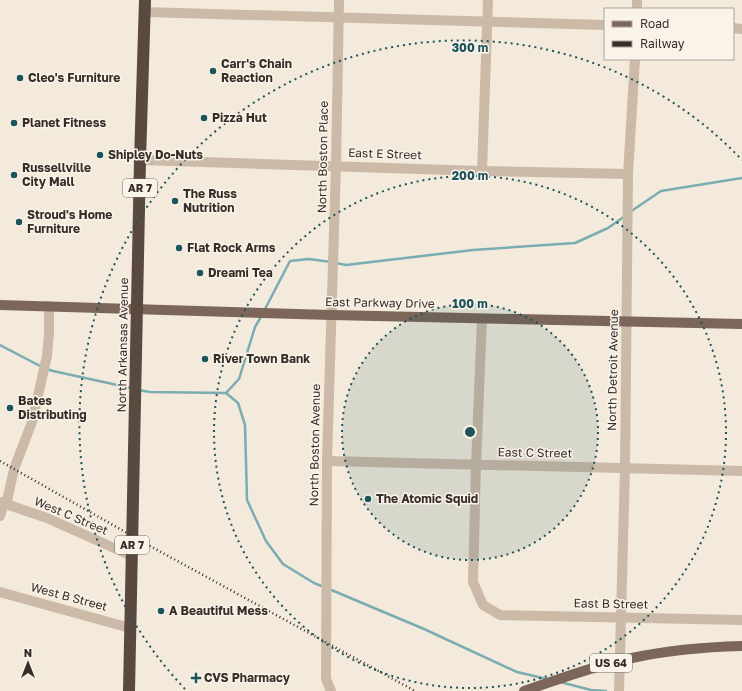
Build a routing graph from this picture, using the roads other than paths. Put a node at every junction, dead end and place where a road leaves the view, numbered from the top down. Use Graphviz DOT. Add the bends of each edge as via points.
graph roads {
  1 [pos="145,0"];
  2 [pos="339,0"];
  3 [pos="488,0"];
  4 [pos="144,12"];
  5 [pos="338,17"];
  6 [pos="487,21"];
  7 [pos="604,25"];
  8 [pos="635,60"];
  9 [pos="140,160"];
  10 [pos="336,165"];
  11 [pos="482,171"];
  12 [pos="628,174"];
  13 [pos="0,305"];
  14 [pos="49,306"];
  15 [pos="137,309"];
  16 [pos="331,315"];
  17 [pos="482,319"];
  18 [pos="626,322"];
  19 [pos="742,324"];
  20 [pos="327,461"];
  21 [pos="476,465"];
  22 [pos="624,468"];
  23 [pos="742,471"];
  24 [pos="2,502"];
  25 [pos="0,516"];
  26 [pos="132,556"];
  27 [pos="0,592"];
  28 [pos="620,617"];
  29 [pos="742,620"];
  30 [pos="130,628"];
  31 [pos="742,646"];
  32 [pos="619,686"];
  33 [pos="330,690"];
  34 [pos="129,691"];
  35 [pos="524,691"];
  1 -- 4 [label="highway, North Arkansas Avenue / AR 7"];
  2 -- 5 [label="street, North Boston Place"];
  3 -- 6 [label="street"];
  4 -- 5 [label="street"];
  4 -- 9 [label="highway, North Arkansas Avenue / AR 7"];
  5 -- 6 [label="street"];
  5 -- 10 [label="street, North Boston Place"];
  6 -- 7 [label="street"];
  6 -- 11 [label="street"];
  8 -- 12 [label="street, North Detroit Avenue"];
  9 -- 10 [label="street, East E Street"];
  9 -- 15 [label="highway, North Arkansas Avenue / AR 7"];
  10 -- 11 [label="street, East E Street"];
  10 -- 16 [label="street, North Boston Place"];
  11 -- 12 [label="street, East E Street"];
  12 -- 18 [label="street, North Detroit Avenue"];
  13 -- 14 [label="main road, East Parkway Drive"];
  14 -- 15 [label="main road, East Parkway Drive"];
  14 -- 24 [label="street" via="47,356 32,422 14,469 7,501"];
  15 -- 16 [label="main road, East Parkway Drive"];
  15 -- 26 [label="highway, North Arkansas Avenue / AR 7"];
  16 -- 17 [label="main road, East Parkway Drive"];
  16 -- 20 [label="street, North Boston Avenue"];
  17 -- 18 [label="main road, East Parkway Drive"];
  17 -- 21 [label="street"];
  18 -- 19 [label="main road, East Parkway Drive"];
  18 -- 22 [label="street, North Detroit Avenue"];
  20 -- 21 [label="street, East C Street"];
  20 -- 33 [label="street, North Boston Avenue" via="326,679"];
  21 -- 22 [label="street, East C Street"];
  21 -- 28 [label="street, East B Street" via="473,582 483,605 500,615"];
  22 -- 23 [label="street, East C Street"];
  22 -- 28 [label="street, North Detroit Avenue"];
  24 -- 25 [label="street"];
  24 -- 26 [label="street, West C Street" via="47,518"];
  26 -- 30 [label="highway, North Arkansas Avenue / AR 7"];
  27 -- 30 [label="street, West B Street"];
  28 -- 29 [label="street, East B Street"];
  28 -- 32 [label="street, North Detroit Avenue"];
  30 -- 34 [label="highway, North Arkansas Avenue / AR 7"];
  31 -- 35 [label="main road, US 64" via="660,652 572,674"];
}
